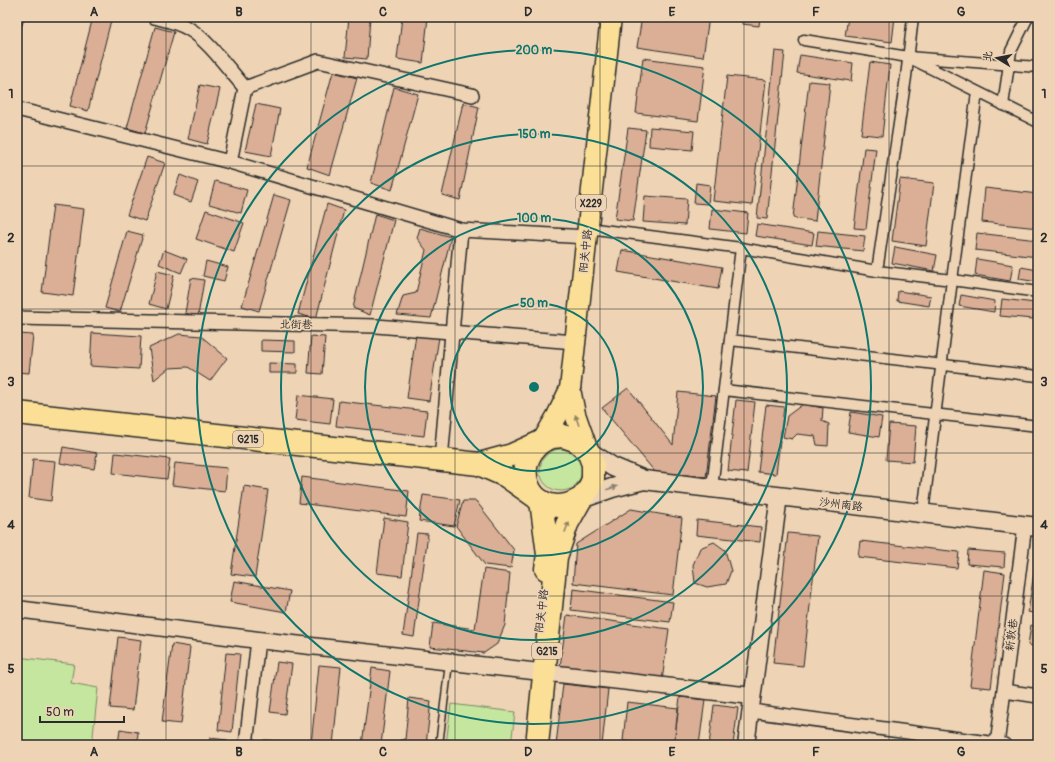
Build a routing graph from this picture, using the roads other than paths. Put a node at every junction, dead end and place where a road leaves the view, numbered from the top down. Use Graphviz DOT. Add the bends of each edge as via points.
graph roads {
  1 [pos="154,17"];
  2 [pos="611,17"];
  3 [pos="913,17"];
  4 [pos="1028,17"];
  5 [pos="804,40"];
  6 [pos="908,57"];
  7 [pos="1009,64"];
  8 [pos="1038,68"];
  9 [pos="245,88"];
  10 [pos="977,92"];
  11 [pos="472,94"];
  12 [pos="1003,105"];
  13 [pos="17,109"];
  14 [pos="1038,122"];
  15 [pos="230,162"];
  16 [pos="461,230"];
  17 [pos="588,233"];
  18 [pos="741,248"];
  19 [pos="877,271"];
  20 [pos="952,280"];
  21 [pos="1038,292"];
  22 [pos="17,318"];
  23 [pos="452,331"];
  24 [pos="730,340"];
  25 [pos="575,342"];
  26 [pos="942,364"];
  27 [pos="1038,376"];
  28 [pos="570,389"];
  29 [pos="724,390"];
  30 [pos="17,413"];
  31 [pos="935,414"];
  32 [pos="1038,426"];
  33 [pos="543,440"];
  34 [pos="588,451"];
  35 [pos="441,460"];
  36 [pos="479,464"];
  37 [pos="644,480"];
  38 [pos="712,488"];
  39 [pos="779,496"];
  40 [pos="537,498"];
  41 [pos="580,499"];
  42 [pos="923,513"];
  43 [pos="1031,526"];
  44 [pos="17,609"];
  45 [pos="258,640"];
  46 [pos="449,662"];
  47 [pos="539,672"];
  48 [pos="1004,691"];
  49 [pos="1038,696"];
  50 [pos="752,703"];
  51 [pos="246,745"];
  52 [pos="439,745"];
  53 [pos="525,745"];
  54 [pos="537,745"];
  55 [pos="746,745"];
  56 [pos="999,745"];
  1 -- 9 [label="street" via="190,29"];
  2 -- 17 [label="main road, 阳关中路 / X229"];
  3 -- 6 [label="street"];
  4 -- 7 [label="street" via="1011,51"];
  5 -- 6 [label="street"];
  6 -- 7 [label="street"];
  6 -- 10 [label="street"];
  6 -- 19 [label="street"];
  7 -- 8 [label="street"];
  7 -- 12 [label="street"];
  9 -- 11 [label="street" via="318,61"];
  9 -- 15 [label="street"];
  10 -- 12 [label="street"];
  10 -- 20 [label="street"];
  12 -- 14 [label="street"];
  13 -- 15 [label="street"];
  15 -- 16 [label="street"];
  16 -- 17 [label="street"];
  16 -- 23 [label="street"];
  17 -- 18 [label="street"];
  17 -- 25 [label="main road, 阳关中路 / X229"];
  18 -- 19 [label="street"];
  18 -- 24 [label="street"];
  19 -- 20 [label="street"];
  20 -- 21 [label="street"];
  20 -- 26 [label="street"];
  22 -- 23 [label="street, 北街巷" via="376,326"];
  23 -- 25 [label="street, 北街巷"];
  23 -- 35 [label="street"];
  24 -- 26 [label="street"];
  24 -- 29 [label="street"];
  25 -- 28 [label="main road, 阳关中路 / X229"];
  26 -- 27 [label="street"];
  26 -- 31 [label="street"];
  28 -- 33 [label="main road, X229" via="558,416"];
  34 -- 28 [label="main road, X229, one-way" via="575,414"];
  29 -- 31 [label="street"];
  29 -- 38 [label="street"];
  30 -- 35 [label="highway, G215"];
  31 -- 32 [label="street"];
  31 -- 42 [label="street"];
  33 -- 34 [label="highway, G215" via="563,436 577,441"];
  33 -- 36 [label="highway, G215" via="512,455"];
  33 -- 40 [label="highway" via="533,448 525,464 526,483"];
  34 -- 37 [label="main road" via="613,467"];
  34 -- 41 [label="highway, G215" via="594,464 593,479 589,489"];
  35 -- 36 [label="highway, G215"];
  36 -- 40 [label="highway" via="506,476"];
  37 -- 38 [label="main road, 沙州南路"];
  41 -- 37 [label="main road, one-way"];
  38 -- 39 [label="main road, 沙州南路"];
  39 -- 42 [label="main road, 沙州南路"];
  39 -- 50 [label="street"];
  40 -- 41 [label="highway" via="556,506 567,505"];
  40 -- 47 [label="highway, 阳关中路" via="548,554"];
  47 -- 41 [label="highway, 阳关中路 / G215, one-way" via="556,557"];
  42 -- 43 [label="main road, 沙州南路"];
  43 -- 48 [label="street, 新敦巷"];
  44 -- 45 [label="street"];
  45 -- 46 [label="street"];
  45 -- 51 [label="street"];
  46 -- 47 [label="street"];
  46 -- 52 [label="lane"];
  47 -- 50 [label="street"];
  47 -- 53 [label="highway, 阳关中路"];
  47 -- 54 [label="highway, 阳关中路 / G215"];
  48 -- 49 [label="street"];
  48 -- 56 [label="street, 新敦巷"];
  50 -- 55 [label="street"];
  50 -- 56 [label="street"];
}
